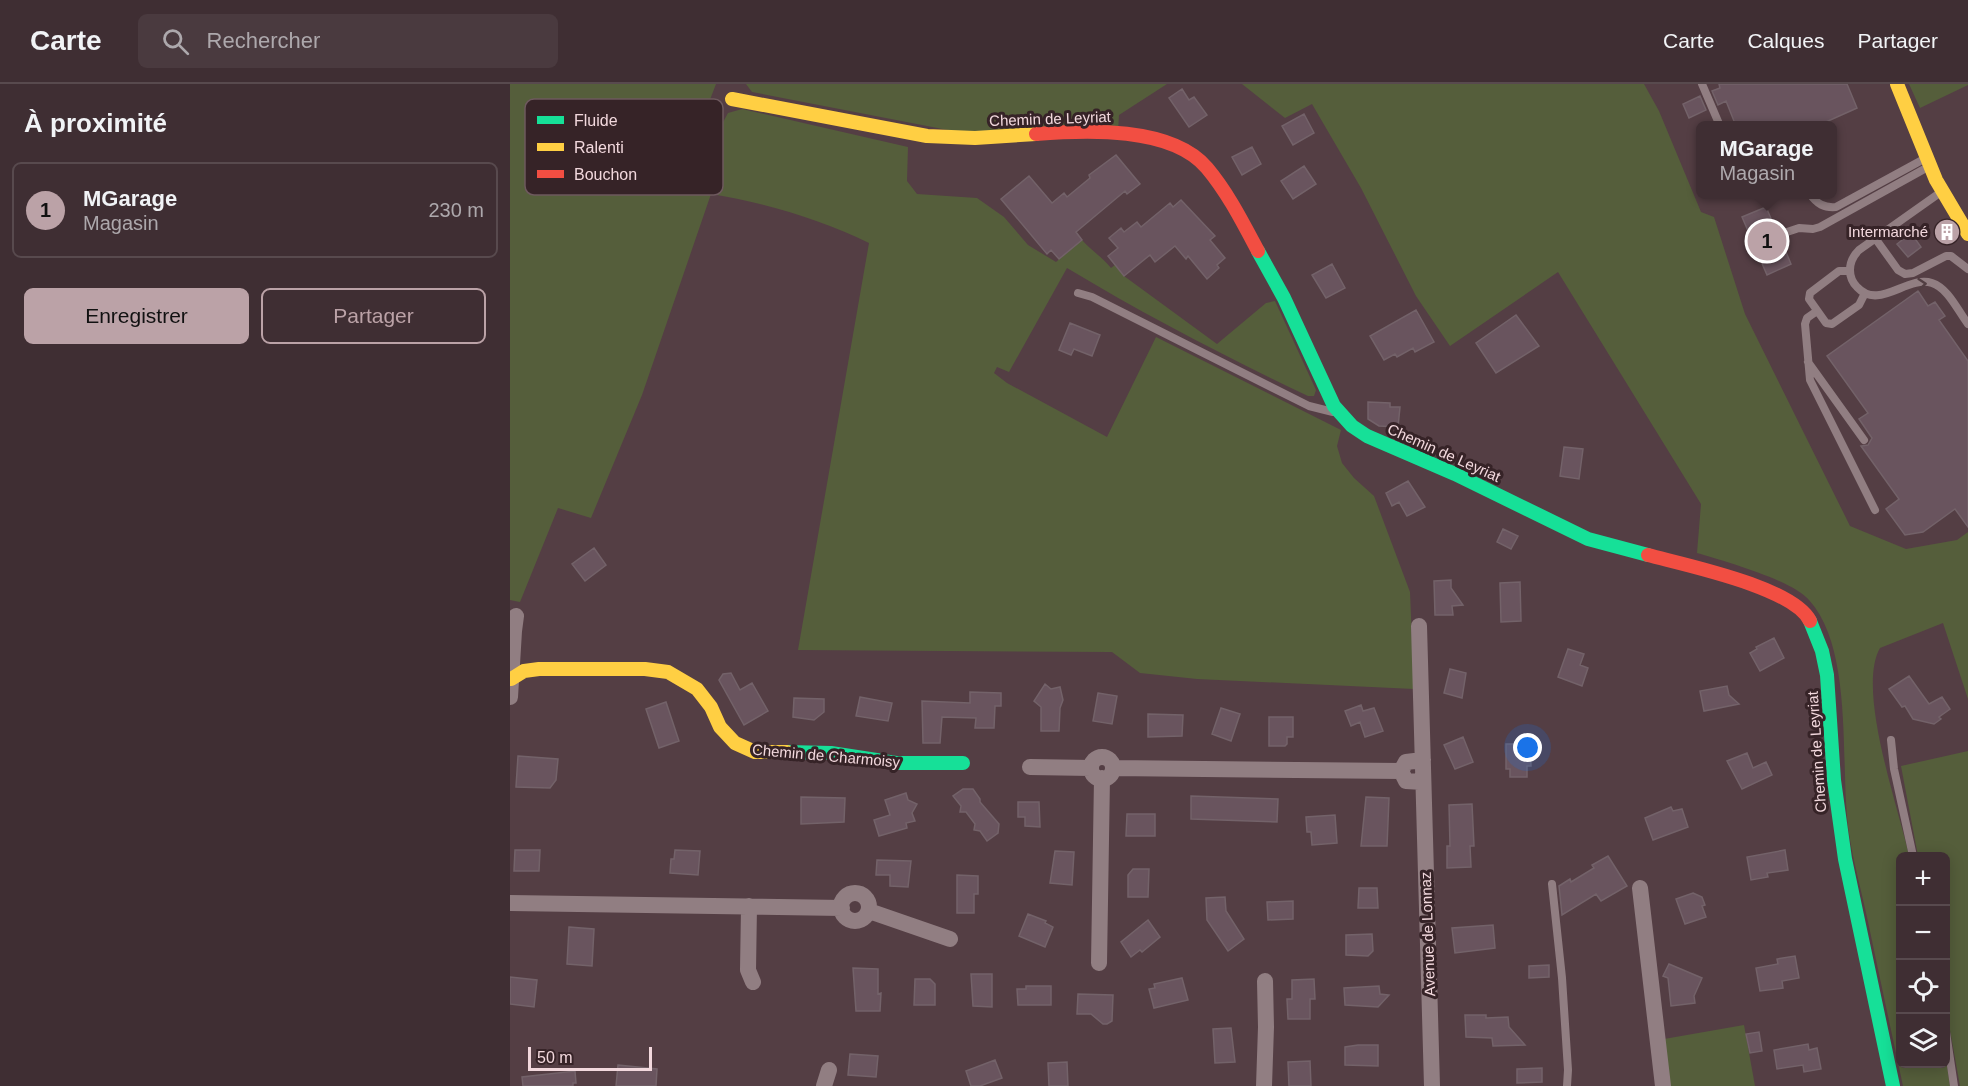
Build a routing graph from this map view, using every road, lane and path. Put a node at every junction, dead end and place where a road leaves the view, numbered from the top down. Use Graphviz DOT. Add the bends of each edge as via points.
graph roads {
  1 [pos="1702,84"];
  2 [pos="1897,84"];
  3 [pos="732,99"];
  4 [pos="1718,121"];
  5 [pos="1930,160"];
  6 [pos="1946,189"];
  7 [pos="1814,199"];
  8 [pos="1968,207"];
  9 [pos="1781,234"];
  10 [pos="1968,234"];
  11 [pos="1875,238"];
  12 [pos="1968,269"];
  13 [pos="1850,271"];
  14 [pos="1078,293"];
  15 [pos="1865,293"];
  16 [pos="1817,311"];
  17 [pos="1968,324"];
  18 [pos="1808,362"];
  19 [pos="1339,413"];
  20 [pos="1864,440"];
  21 [pos="1875,510"];
  22 [pos="516,616"];
  23 [pos="1419,626"];
  24 [pos="511,679"];
  25 [pos="510,697"];
  26 [pos="1891,740"];
  27 [pos="1423,760"];
  28 [pos="963,763"];
  29 [pos="1030,767"];
  30 [pos="1102,771"];
  31 [pos="1401,771"];
  32 [pos="1423,782"];
  33 [pos="1912,852"];
  34 [pos="1552,884"];
  35 [pos="1640,888"];
  36 [pos="510,903"];
  37 [pos="749,906"];
  38 [pos="950,939"];
  39 [pos="1099,963"];
  40 [pos="1264,981"];
  41 [pos="753,982"];
  42 [pos="1950,1059"];
  43 [pos="1264,1086"];
  44 [pos="1432,1086"];
  45 [pos="1567,1086"];
  46 [pos="1663,1086"];
  47 [pos="1893,1086"];
  48 [pos="1954,1086"];
  1 -- 4 [label="lane"];
  2 -- 5 [label="street"];
  3 -- 19 [label="street, Chemin de Leyriat" via="927,135 975,138 1118,132 1149,137 1184,150 1206,166 1229,198 1284,298"];
  5 -- 6 [label="street"];
  5 -- 7 [label="lane" via="1836,207 1825,207"];
  5 -- 9 [label="lane" via="1820,227"];
  6 -- 8 [label="street"];
  6 -- 10 [label="street"];
  6 -- 11 [label="lane"];
  11 -- 12 [label="lane" via="1905,274 1946,256"];
  11 -- 13 [label="lane" via="1855,255"];
  13 -- 15 [label="lane" via="1853,282"];
  13 -- 16 [label="lane" via="1839,272 1810,293"];
  14 -- 19 [label="lane" via="1309,406"];
  15 -- 16 [label="lane" via="1861,303 1832,324 1826,323"];
  15 -- 17 [label="lane, one-way" via="1882,295 1916,283 1932,283 1946,292"];
  16 -- 18 [label="lane" via="1805,324"];
  18 -- 20 [label="lane"];
  18 -- 21 [label="lane" via="1813,387"];
  19 -- 47 [label="street, Chemin de Leyriat" via="1367,436 1455,474 1580,536 1741,580 1786,600 1808,617 1827,675 1834,780 1845,858"];
  22 -- 24 [label="street"];
  23 -- 27 [label="street, Avenue de Lonnaz"];
  24 -- 25 [label="street"];
  24 -- 28 [label="street, Chemin de Charmoisy" via="539,669 656,670 678,676 697,689 727,736 754,752 831,753 897,763"];
  26 -- 33 [label="lane"];
  27 -- 31 [label="street" via="1406,762"];
  27 -- 32 [label="street, Avenue de Lonnaz"];
  29 -- 30 [label="street"];
  30 -- 31 [label="street"];
  30 -- 39 [label="street"];
  31 -- 32 [label="street" via="1407,781"];
  32 -- 44 [label="street, Avenue de Lonnaz"];
  34 -- 45 [label="lane" via="1562,978"];
  35 -- 46 [label="street"];
  36 -- 37 [label="street"];
  37 -- 38 [label="street" via="842,908 845,917 854,921 863,919 869,911"];
  37 -- 41 [label="street" via="748,970"];
  40 -- 43 [label="street"];
  42 -- 48 [label="lane"];
}
